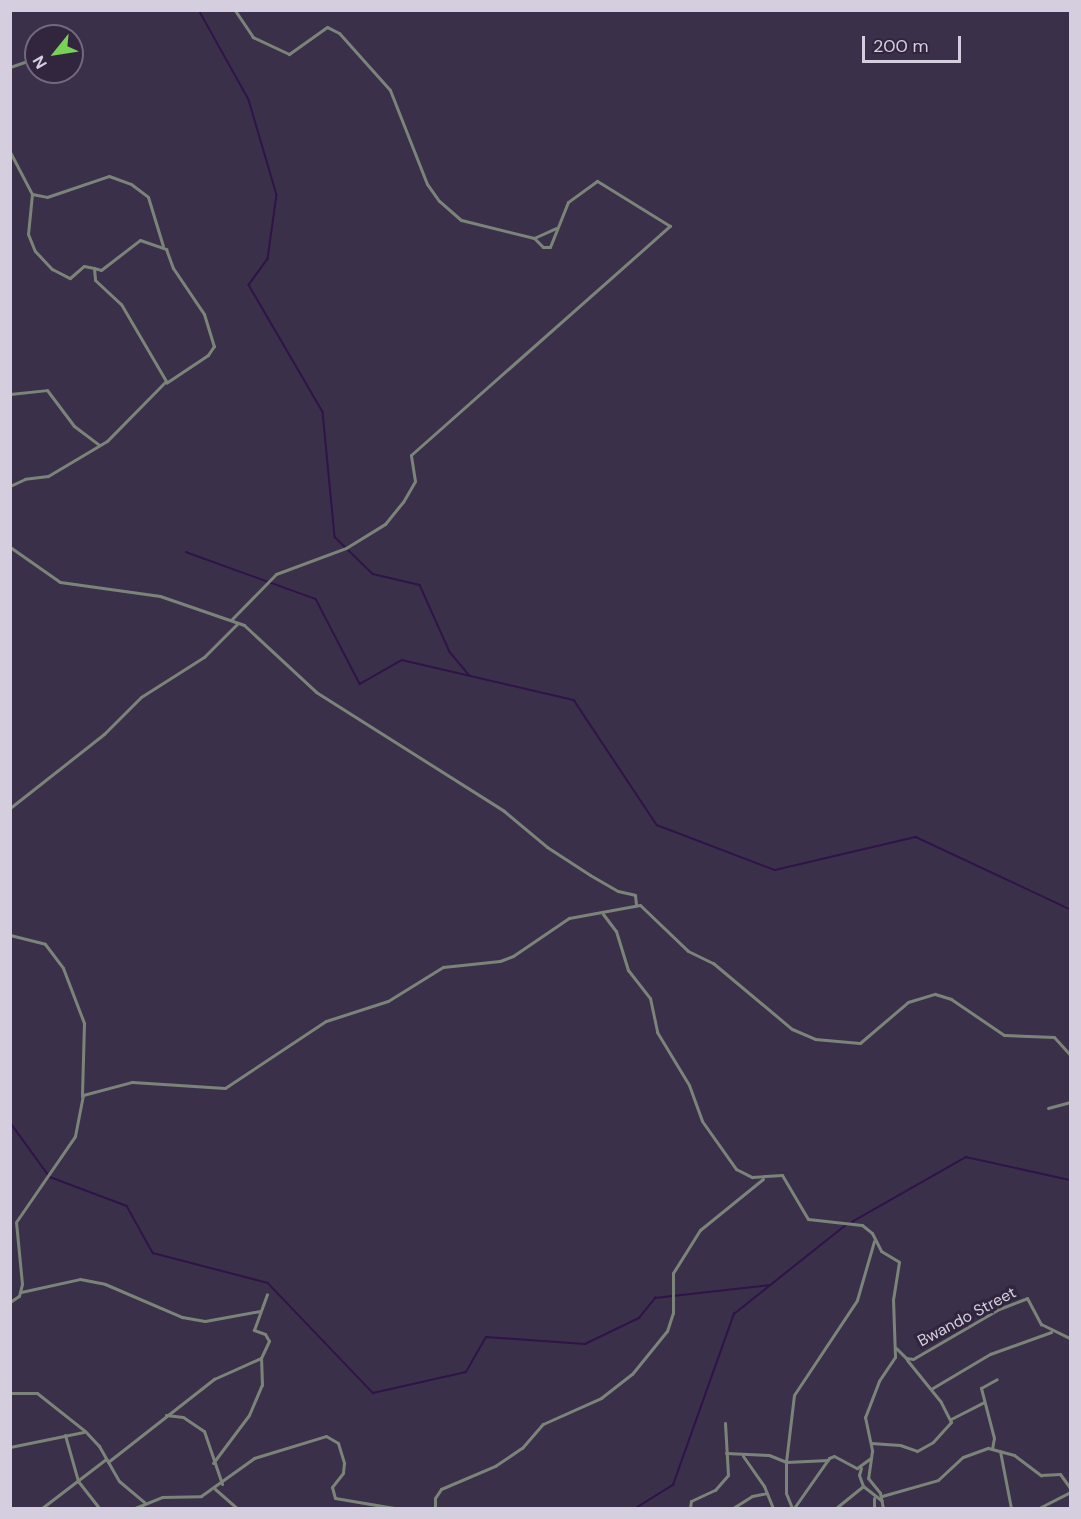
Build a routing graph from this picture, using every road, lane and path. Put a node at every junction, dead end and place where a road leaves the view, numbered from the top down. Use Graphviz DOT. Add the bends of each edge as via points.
graph roads {
  1 [pos="235,10"];
  2 [pos="10,152"];
  3 [pos="32,194"];
  4 [pos="558,227"];
  5 [pos="534,238"];
  6 [pos="163,246"];
  7 [pos="94,268"];
  8 [pos="165,384"];
  9 [pos="10,394"];
  10 [pos="99,445"];
  11 [pos="10,486"];
  12 [pos="10,547"];
  13 [pos="231,620"];
  14 [pos="238,623"];
  15 [pos="10,808"];
  16 [pos="636,904"];
  17 [pos="603,914"];
  18 [pos="10,935"];
  19 [pos="1071,1054"];
  20 [pos="82,1096"];
  21 [pos="1071,1102"];
  22 [pos="1048,1108"];
  23 [pos="763,1179"];
  24 [pos="16,1234"];
  25 [pos="10,1237"];
  26 [pos="875,1240"];
  27 [pos="21,1292"];
  28 [pos="267,1294"];
  29 [pos="10,1302"];
  30 [pos="260,1311"];
  31 [pos="1053,1332"];
  32 [pos="1071,1338"];
  33 [pos="895,1348"];
  34 [pos="261,1358"];
  35 [pos="906,1358"];
  36 [pos="997,1379"];
  37 [pos="930,1390"];
  38 [pos="10,1393"];
  39 [pos="984,1402"];
  40 [pos="166,1415"];
  41 [pos="951,1419"];
  42 [pos="725,1423"];
  43 [pos="85,1431"];
  44 [pos="65,1435"];
  45 [pos="871,1443"];
  46 [pos="10,1447"];
  47 [pos="992,1449"];
  48 [pos="999,1451"];
  49 [pos="726,1453"];
  50 [pos="743,1456"];
  51 [pos="872,1457"];
  52 [pos="107,1460"];
  53 [pos="828,1460"];
  54 [pos="786,1462"];
  55 [pos="213,1463"];
  56 [pos="862,1466"];
  57 [pos="853,1468"];
  58 [pos="859,1475"];
  59 [pos="868,1476"];
  60 [pos="78,1481"];
  61 [pos="222,1484"];
  62 [pos="863,1486"];
  63 [pos="215,1489"];
  64 [pos="1071,1490"];
  65 [pos="767,1492"];
  66 [pos="881,1496"];
  67 [pos="874,1497"];
  68 [pos="882,1501"];
  69 [pos="145,1503"];
  70 [pos="794,1508"];
  71 [pos="42,1509"];
  72 [pos="99,1509"];
  73 [pos="135,1509"];
  74 [pos="237,1509"];
  75 [pos="394,1509"];
  76 [pos="435,1509"];
  77 [pos="690,1509"];
  78 [pos="733,1509"];
  79 [pos="773,1509"];
  80 [pos="836,1509"];
  81 [pos="874,1509"];
  82 [pos="883,1509"];
  83 [pos="1011,1509"];
  84 [pos="1039,1509"];
  1 -- 5 [label="street" via="253,37 289,54 327,27 339,33 390,90 427,184 439,201 461,220"];
  2 -- 3 [label="street"];
  3 -- 6 [label="street" via="47,197 109,176 131,184 148,197"];
  3 -- 7 [label="street" via="28,234 40,258 70,278 84,266"];
  4 -- 5 [label="street"];
  4 -- 5 [label="street" via="550,247 543,247"];
  4 -- 13 [label="street" via="569,200 597,181 670,226 411,455 415,481 385,524 346,548 276,574"];
  6 -- 7 [label="street" via="140,240 101,270"];
  6 -- 8 [label="street" via="204,314 214,346 208,355"];
  7 -- 8 [label="street" via="95,280 125,310 158,364"];
  8 -- 10 [label="street"];
  9 -- 10 [label="street" via="47,390 74,426"];
  10 -- 11 [label="street" via="48,476"];
  12 -- 13 [label="street" via="60,582 160,596"];
  13 -- 14 [label="street"];
  14 -- 15 [label="street" via="204,657 141,697 104,734"];
  14 -- 16 [label="street" via="316,692 504,811 547,847 618,891 635,895"];
  16 -- 17 [label="street"];
  16 -- 19 [label="street" via="688,951 713,963 807,1037 860,1043 908,1002 935,994 951,999 1004,1035 1054,1037"];
  17 -- 20 [label="street" via="569,918 500,961 434,970 388,1001 320,1024 225,1088 132,1082"];
  17 -- 23 [label="street" via="616,931 628,970 650,998 657,1032 689,1085 702,1121 740,1174"];
  18 -- 20 [label="street" via="45,944 63,969 84,1023"];
  20 -- 24 [label="street" via="75,1136 50,1177 18,1217"];
  21 -- 22 [label="street"];
  23 -- 26 [label="street" via="782,1175 808,1219 854,1222 867,1229"];
  23 -- 76 [label="street" via="700,1230 674,1273 673,1314 667,1331 632,1374 601,1398 543,1424 522,1448 495,1466 441,1489 435,1498"];
  24 -- 25 [label="street"];
  24 -- 27 [label="street"];
  26 -- 33 [label="street" via="881,1251 899,1262 893,1299"];
  26 -- 54 [label="street" via="857,1300 794,1395"];
  27 -- 29 [label="street"];
  27 -- 30 [label="street" via="80,1279 105,1284 182,1317 204,1321"];
  28 -- 30 [label="street"];
  30 -- 34 [label="street" via="254,1330 266,1334 269,1341"];
  31 -- 32 [label="street"];
  31 -- 35 [label="street, Bwando Street" via="1041,1324 1025,1298 917,1357"];
  31 -- 37 [label="street" via="990,1354"];
  33 -- 35 [label="street, Bwando Street"];
  33 -- 45 [label="street" via="894,1360 879,1381 866,1413"];
  34 -- 40 [label="street" via="224,1372"];
  34 -- 55 [label="street" via="262,1385 249,1415 226,1440"];
  35 -- 37 [label="street"];
  36 -- 39 [label="street" via="981,1385"];
  37 -- 41 [label="street"];
  38 -- 43 [label="street" via="37,1393"];
  39 -- 41 [label="street"];
  39 -- 47 [label="street" via="994,1438"];
  40 -- 52 [label="street"];
  40 -- 55 [label="street" via="183,1417 201,1429"];
  41 -- 45 [label="street" via="938,1438 917,1451"];
  42 -- 49 [label="street"];
  43 -- 44 [label="street"];
  43 -- 52 [label="street"];
  44 -- 46 [label="street"];
  44 -- 60 [label="street"];
  45 -- 51 [label="street"];
  47 -- 48 [label="street"];
  47 -- 66 [label="street" via="963,1457 938,1480"];
  48 -- 64 [label="street" via="1014,1455 1041,1475 1060,1474"];
  48 -- 83 [label="street"];
  49 -- 50 [label="street"];
  49 -- 77 [label="street" via="725,1481 693,1499"];
  50 -- 54 [label="street" via="769,1455"];
  50 -- 65 [label="street"];
  51 -- 56 [label="street"];
  51 -- 59 [label="street"];
  52 -- 60 [label="street"];
  52 -- 69 [label="street" via="119,1481"];
  53 -- 54 [label="street"];
  53 -- 57 [label="street" via="834,1456"];
  53 -- 70 [label="street"];
  54 -- 70 [label="street" via="786,1492"];
  55 -- 61 [label="street"];
  56 -- 57 [label="street"];
  56 -- 58 [label="street"];
  56 -- 59 [label="street"];
  57 -- 58 [label="street"];
  58 -- 62 [label="street"];
  59 -- 66 [label="street"];
  60 -- 71 [label="street"];
  60 -- 72 [label="street"];
  61 -- 63 [label="street"];
  61 -- 75 [label="street" via="260,1455 326,1436 338,1443 344,1463 343,1473 332,1487 335,1498"];
  62 -- 67 [label="street"];
  62 -- 80 [label="street"];
  63 -- 69 [label="street" via="192,1499 162,1497"];
  63 -- 74 [label="street"];
  64 -- 84 [label="street"];
  65 -- 78 [label="street" via="752,1496"];
  65 -- 79 [label="street"];
  66 -- 68 [label="street"];
  67 -- 68 [label="street"];
  67 -- 81 [label="street"];
  68 -- 82 [label="street"];
  69 -- 73 [label="street"];
}
